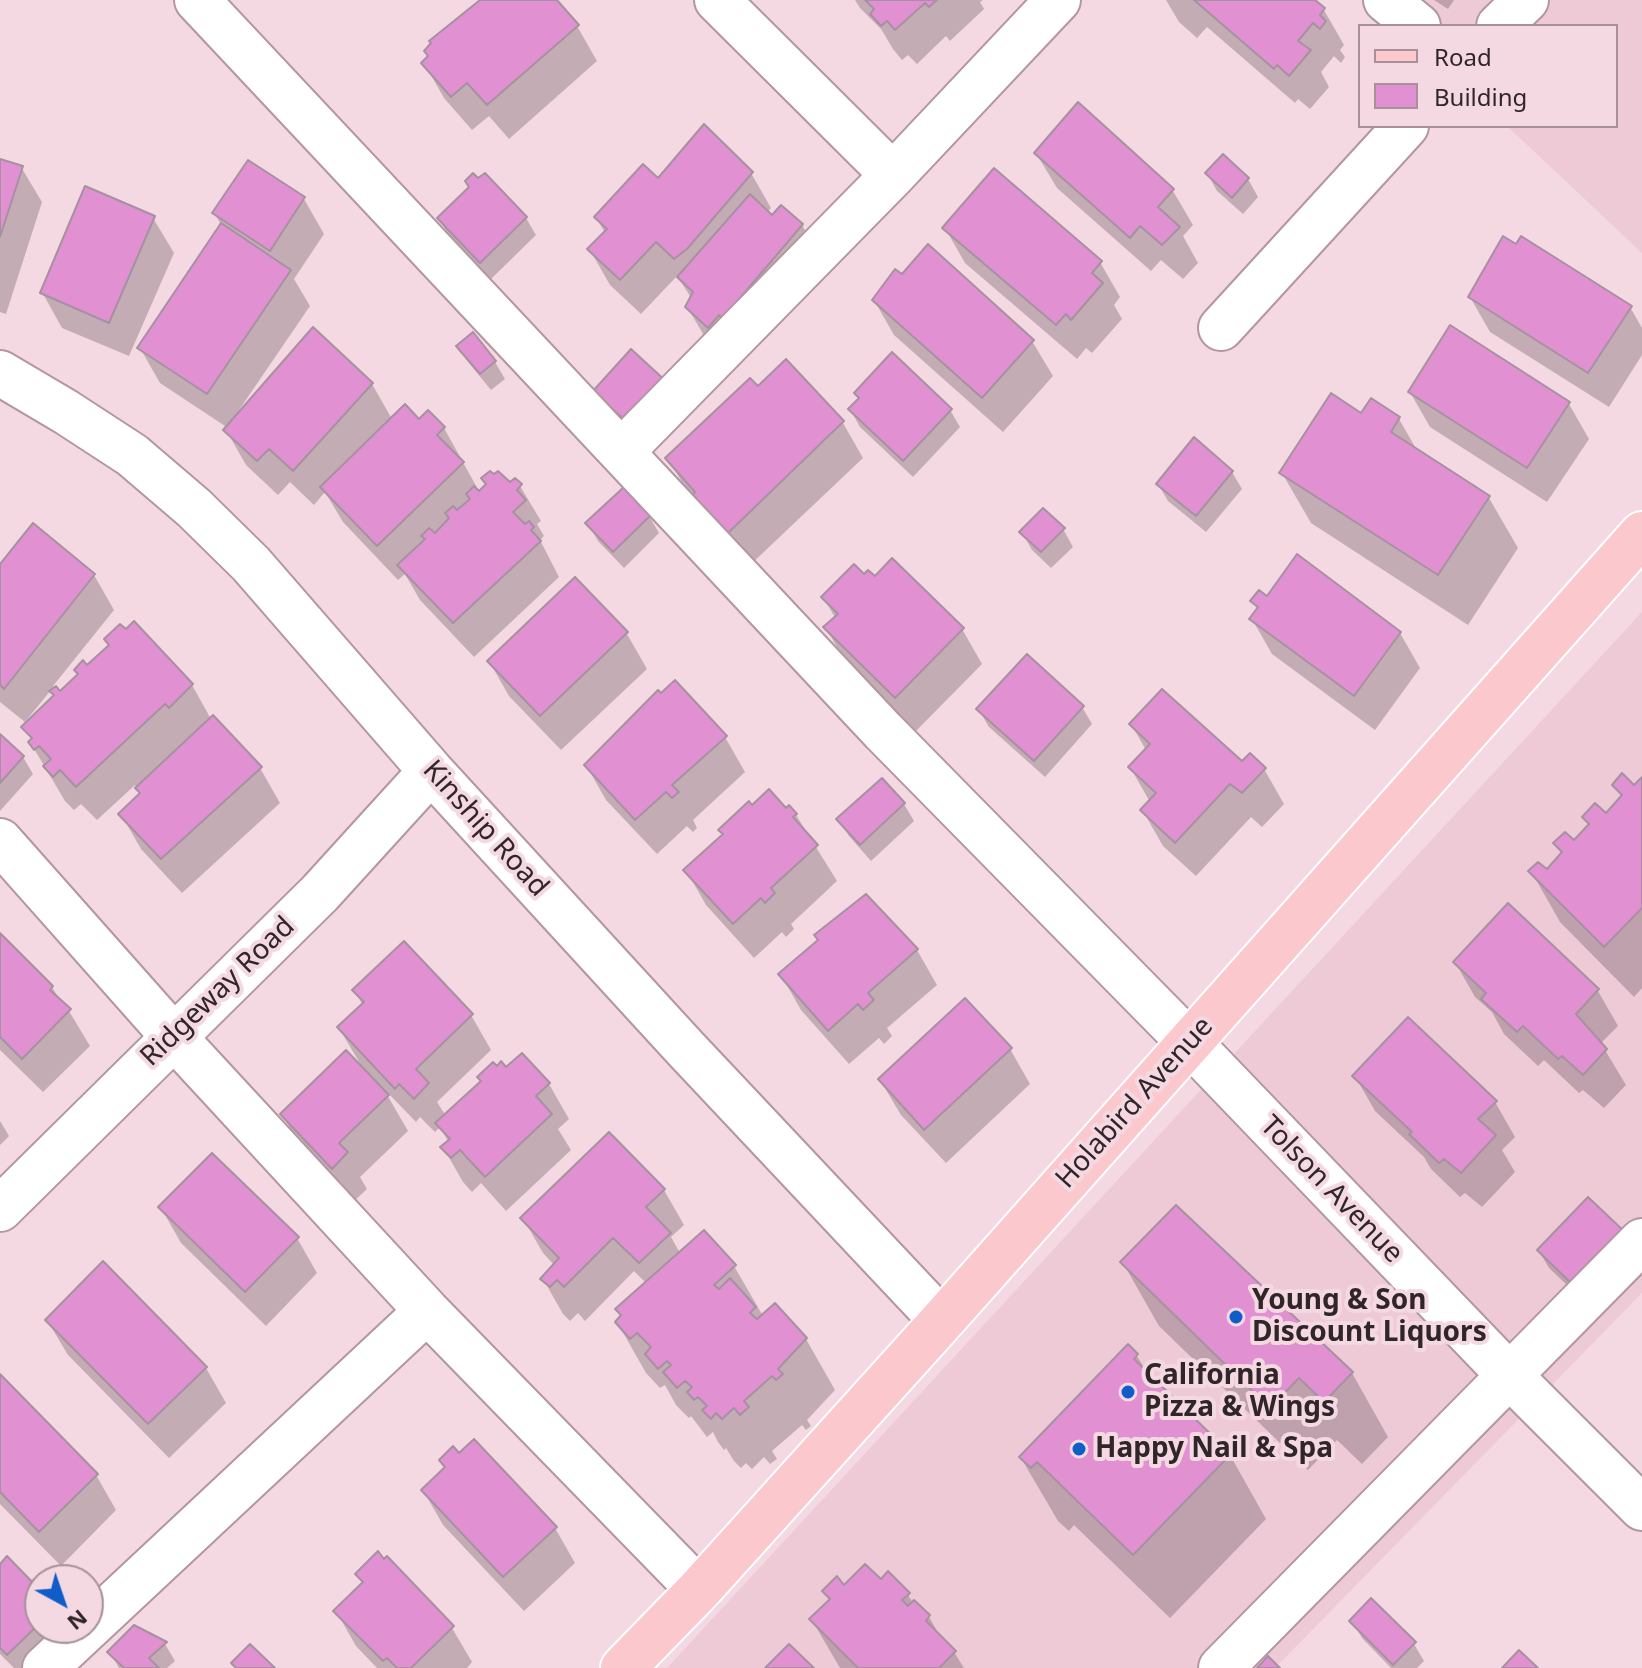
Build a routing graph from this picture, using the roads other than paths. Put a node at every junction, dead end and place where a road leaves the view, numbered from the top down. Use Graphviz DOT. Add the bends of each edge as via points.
graph roads {
  1 [pos="197,0"];
  2 [pos="717,0"];
  3 [pos="1058,0"];
  4 [pos="1386,0"];
  5 [pos="1526,0"];
  6 [pos="1416,24"];
  7 [pos="1501,24"];
  8 [pos="1404,128"];
  9 [pos="893,175"];
  10 [pos="1221,328"];
  11 [pos="0,373"];
  12 [pos="622,451"];
  13 [pos="1642,534"];
  14 [pos="431,771"];
  15 [pos="0,841"];
  16 [pos="173,1036"];
  17 [pos="1189,1042"];
  18 [pos="0,1209"];
  19 [pos="1642,1241"];
  20 [pos="427,1311"];
  21 [pos="942,1321"];
  22 [pos="1509,1375"];
  23 [pos="1642,1508"];
  24 [pos="699,1590"];
  25 [pos="104,1613"];
  26 [pos="71,1644"];
  27 [pos="45,1668"];
  28 [pos="623,1668"];
  29 [pos="1221,1668"];
  1 -- 12 [label="street, Tolson Avenue"];
  2 -- 9 [label="street"];
  3 -- 9 [label="street"];
  4 -- 6 [label="street"];
  5 -- 7 [label="street"];
  8 -- 10 [label="street"];
  9 -- 12 [label="street"];
  11 -- 14 [label="street, Kinship Road" via="132,455 194,508 251,564"];
  12 -- 17 [label="street, Tolson Avenue" via="883,731"];
  13 -- 17 [label="main road, Holabird Avenue"];
  14 -- 16 [label="street, Ridgeway Road" via="320,893"];
  14 -- 21 [label="street, Kinship Road"];
  15 -- 16 [label="street"];
  16 -- 18 [label="street, Ridgeway Road"];
  16 -- 20 [label="street"];
  17 -- 21 [label="main road, Holabird Avenue"];
  17 -- 22 [label="street, Tolson Avenue"];
  19 -- 22 [label="street"];
  20 -- 24 [label="street"];
  20 -- 25 [label="street"];
  21 -- 24 [label="main road, Holabird Avenue"];
  22 -- 23 [label="street, Tolson Avenue"];
  22 -- 29 [label="street"];
  24 -- 28 [label="main road, Holabird Avenue"];
  26 -- 27 [label="street"];
}
